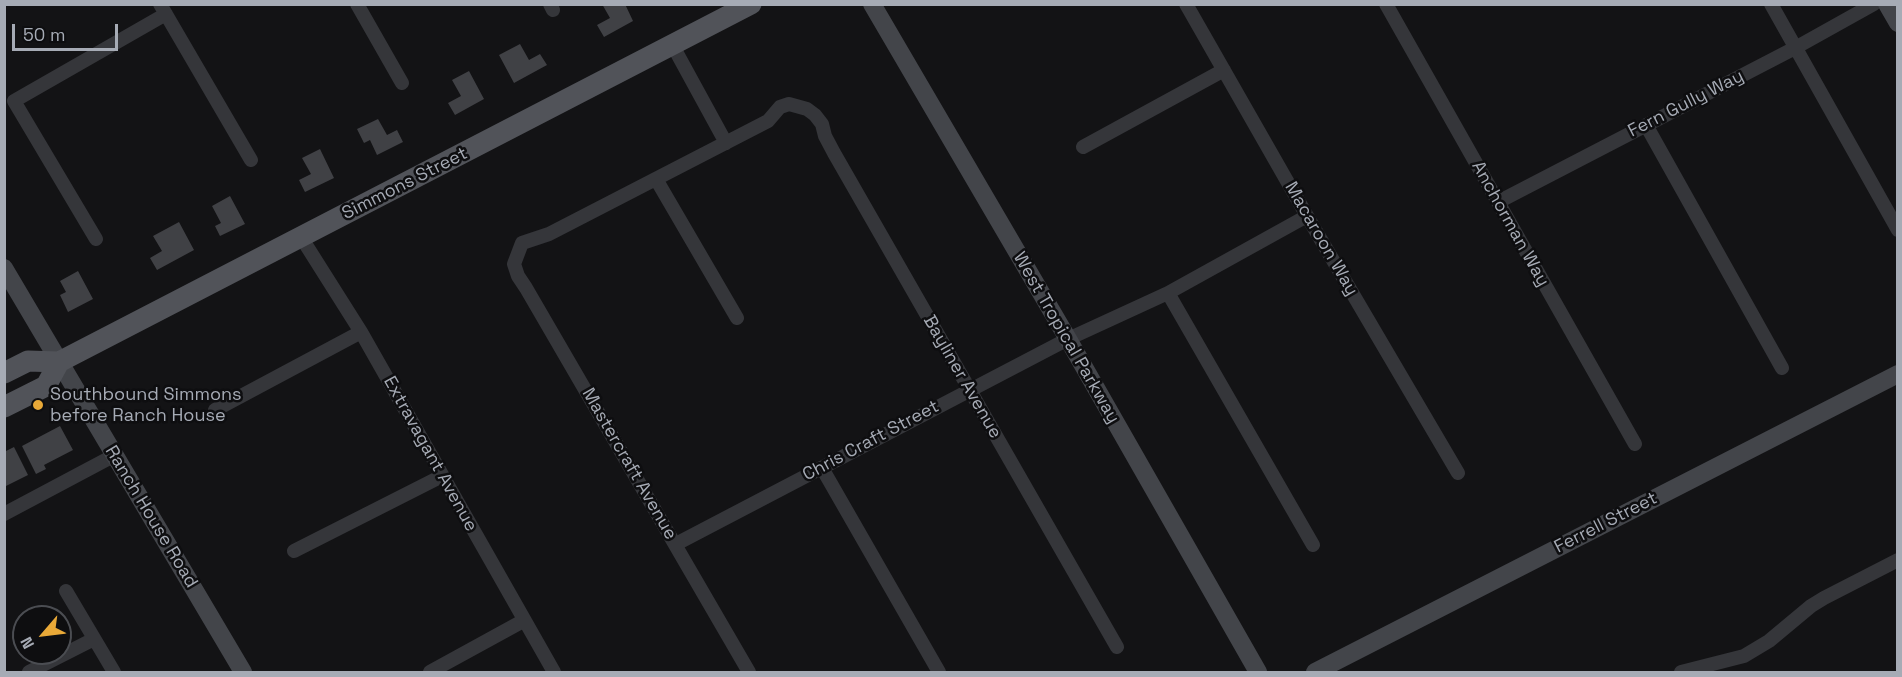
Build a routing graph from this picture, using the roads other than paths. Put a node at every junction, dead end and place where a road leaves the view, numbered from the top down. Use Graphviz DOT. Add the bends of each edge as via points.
graph roads {
  1 [pos="357,4"];
  2 [pos="751,4"];
  3 [pos="872,4"];
  4 [pos="1186,4"];
  5 [pos="1386,4"];
  6 [pos="1771,4"];
  7 [pos="1874,4"];
  8 [pos="1887,4"];
  9 [pos="163,9"];
  10 [pos="1898,23"];
  11 [pos="673,46"];
  12 [pos="1795,48"];
  13 [pos="1224,70"];
  14 [pos="402,83"];
  15 [pos="1646,125"];
  16 [pos="726,143"];
  17 [pos="1083,147"];
  18 [pos="252,160"];
  19 [pos="656,179"];
  20 [pos="1498,202"];
  21 [pos="1307,216"];
  22 [pos="1898,230"];
  23 [pos="301,237"];
  24 [pos="96,239"];
  25 [pos="4,268"];
  26 [pos="1168,293"];
  27 [pos="737,318"];
  28 [pos="361,332"];
  29 [pos="1068,339"];
  30 [pos="60,362"];
  31 [pos="1782,368"];
  32 [pos="4,373"];
  33 [pos="1898,374"];
  34 [pos="969,390"];
  35 [pos="4,407"];
  36 [pos="215,410"];
  37 [pos="1635,444"];
  38 [pos="115,455"];
  39 [pos="822,468"];
  40 [pos="1458,473"];
  41 [pos="442,476"];
  42 [pos="4,514"];
  43 [pos="676,544"];
  44 [pos="1313,545"];
  45 [pos="294,551"];
  46 [pos="1898,560"];
  47 [pos="66,591"];
  48 [pos="523,621"];
  49 [pos="94,639"];
  50 [pos="1117,647"];
  51 [pos="29,672"];
  52 [pos="114,672"];
  53 [pos="243,672"];
  54 [pos="430,672"];
  55 [pos="554,672"];
  56 [pos="749,672"];
  57 [pos="939,672"];
  58 [pos="1258,672"];
  59 [pos="1315,672"];
  60 [pos="1682,672"];
  1 -- 14 [label="street"];
  2 -- 11 [label="main road, Simmons Street"];
  3 -- 29 [label="street, West Tropical Parkway"];
  4 -- 13 [label="street, Macaroon Way"];
  5 -- 20 [label="street, Anchorman Way"];
  6 -- 12 [label="street"];
  7 -- 12 [label="street, Fern Gully Way"];
  8 -- 10 [label="street"];
  9 -- 18 [label="street"];
  9 -- 24 [label="street" via="14,101"];
  11 -- 16 [label="street"];
  11 -- 23 [label="main road, Simmons Street"];
  12 -- 15 [label="street, Fern Gully Way"];
  12 -- 22 [label="street"];
  13 -- 17 [label="street"];
  13 -- 21 [label="street, Macaroon Way"];
  15 -- 20 [label="street, Fern Gully Way"];
  15 -- 31 [label="street"];
  16 -- 19 [label="street"];
  16 -- 34 [label="street, Bayliner Avenue" via="768,122 780,107 789,104 815,115"];
  19 -- 27 [label="street"];
  19 -- 43 [label="street, Mastercraft Avenue" via="549,234 522,243 514,264"];
  20 -- 37 [label="street, Anchorman Way"];
  21 -- 26 [label="street, Chris Craft Street"];
  21 -- 40 [label="street, Macaroon Way"];
  23 -- 28 [label="street, Extravagant Avenue"];
  23 -- 30 [label="main road, Simmons Street"];
  25 -- 30 [label="street, Ranch House Road"];
  26 -- 29 [label="street, Chris Craft Street"];
  26 -- 44 [label="street"];
  28 -- 36 [label="street"];
  28 -- 41 [label="street, Extravagant Avenue"];
  29 -- 34 [label="street, Chris Craft Street"];
  29 -- 58 [label="street, West Tropical Parkway"];
  30 -- 32 [label="main road, Simmons Street" via="28,361"];
  30 -- 35 [label="main road, Simmons Street" via="46,386"];
  30 -- 38 [label="street, Ranch House Road"];
  33 -- 59 [label="street, Ferrell Street"];
  34 -- 39 [label="street, Chris Craft Street"];
  34 -- 50 [label="street, Bayliner Avenue"];
  38 -- 42 [label="street"];
  38 -- 53 [label="street, Ranch House Road"];
  39 -- 43 [label="street, Chris Craft Street"];
  39 -- 57 [label="street"];
  41 -- 45 [label="street"];
  41 -- 48 [label="street, Extravagant Avenue"];
  43 -- 56 [label="street, Mastercraft Avenue"];
  46 -- 60 [label="street" via="1811,606 1770,641 1744,656"];
  47 -- 49 [label="street"];
  48 -- 54 [label="street"];
  48 -- 55 [label="street, Extravagant Avenue"];
  49 -- 51 [label="street"];
  49 -- 52 [label="street"];
}
